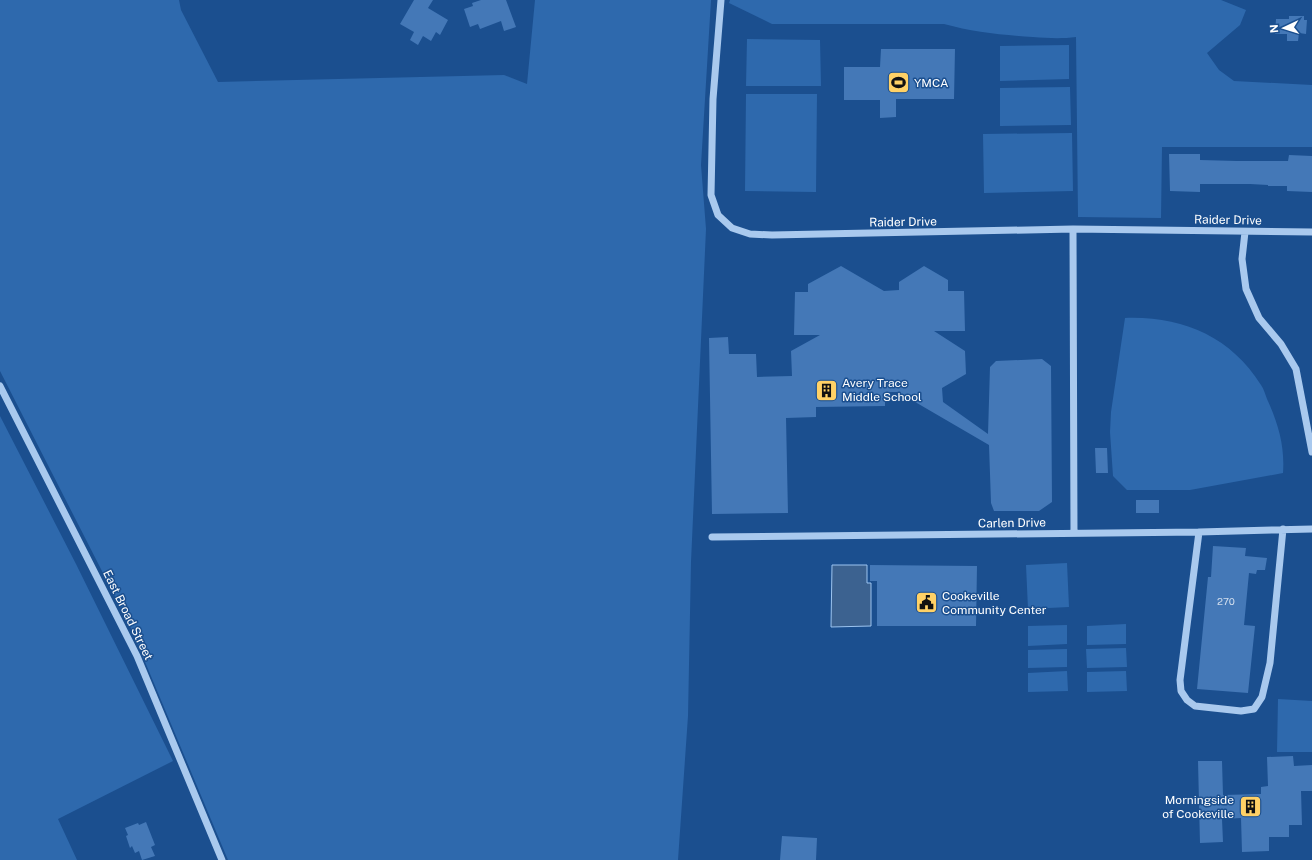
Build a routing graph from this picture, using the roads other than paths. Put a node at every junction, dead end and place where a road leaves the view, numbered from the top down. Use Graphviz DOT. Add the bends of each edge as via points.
graph roads {
  1 [pos="721,0"];
  2 [pos="1073,229"];
  3 [pos="1245,232"];
  4 [pos="1312,232"];
  5 [pos="0,386"];
  6 [pos="1312,452"];
  7 [pos="1283,529"];
  8 [pos="1312,529"];
  9 [pos="1199,532"];
  10 [pos="1074,533"];
  11 [pos="712,537"];
  12 [pos="222,860"];
  1 -- 2 [label="street, Raider Drive" via="713,99 711,195 718,215 732,228 750,234 772,235"];
  2 -- 3 [label="street, Raider Drive"];
  2 -- 10 [label="street"];
  3 -- 4 [label="street, Raider Drive"];
  3 -- 6 [label="street" via="1242,259 1246,289 1259,318 1281,344 1296,369"];
  5 -- 12 [label="street, East Broad Street" via="137,656"];
  7 -- 8 [label="street, Carlen Drive"];
  7 -- 9 [label="street, Carlen Drive"];
  7 -- 9 [label="street" via="1270,663 1262,697 1254,709 1241,711 1195,706 1181,691 1180,680"];
  9 -- 10 [label="street, Carlen Drive"];
  10 -- 11 [label="street, Carlen Drive"];
}
